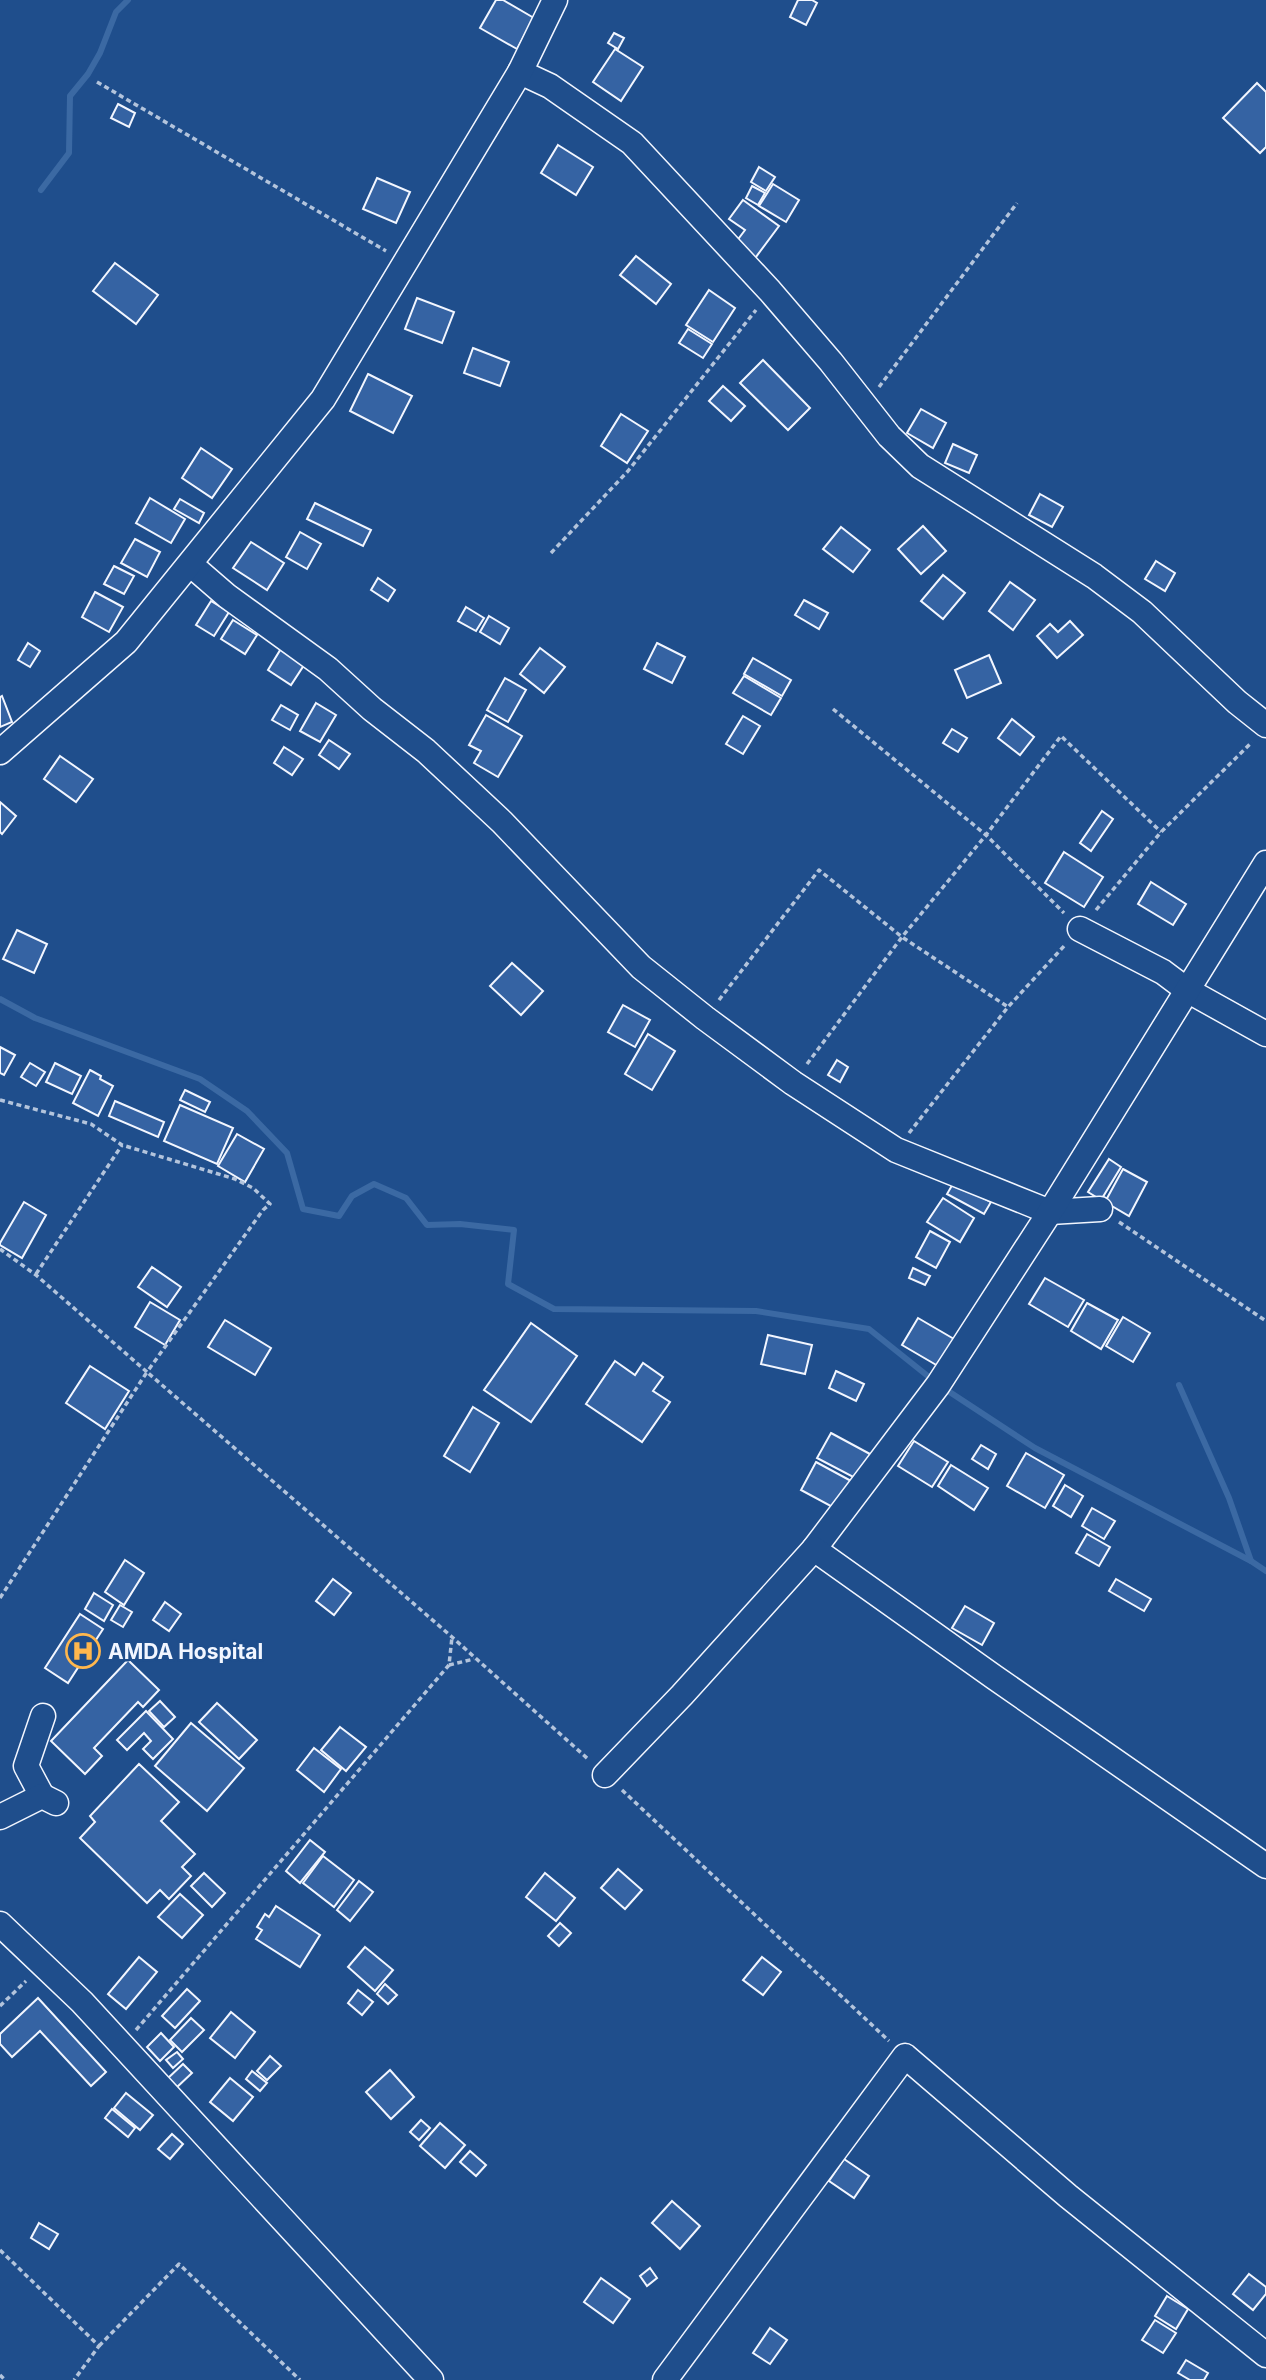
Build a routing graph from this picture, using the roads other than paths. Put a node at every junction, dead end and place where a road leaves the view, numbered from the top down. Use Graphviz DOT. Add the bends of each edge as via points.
graph roads {
  1 [pos="555,0"];
  2 [pos="520,72"];
  3 [pos="190,564"];
  4 [pos="1266,724"];
  5 [pos="0,752"];
  6 [pos="1266,863"];
  7 [pos="1080,929"];
  8 [pos="1187,990"];
  9 [pos="1266,1034"];
  10 [pos="1100,1209"];
  11 [pos="1050,1212"];
  12 [pos="814,1549"];
  13 [pos="43,1716"];
  14 [pos="605,1774"];
  15 [pos="0,1817"];
  16 [pos="1266,1866"];
  17 [pos="0,1924"];
  18 [pos="1266,2355"];
  19 [pos="431,2380"];
  20 [pos="665,2380"];
  1 -- 2 [label="street"];
  2 -- 3 [label="street" via="323,399"];
  2 -- 4 [label="street" via="550,86 632,143 770,292 889,436 920,466 1094,576 1142,612"];
  3 -- 5 [label="street" via="126,642"];
  3 -- 11 [label="street" via="426,751 502,821 641,967 705,1018 895,1150"];
  6 -- 8 [label="street"];
  7 -- 8 [label="street" via="1163,972"];
  8 -- 9 [label="street"];
  8 -- 11 [label="street"];
  10 -- 11 [label="street"];
  11 -- 12 [label="street" via="939,1385"];
  12 -- 14 [label="street"];
  12 -- 16 [label="street"];
  13 -- 15 [label="street" via="26,1766 49,1800"];
  17 -- 19 [label="street" via="82,2002"];
  18 -- 20 [label="street" via="1068,2196 905,2056"];
}
